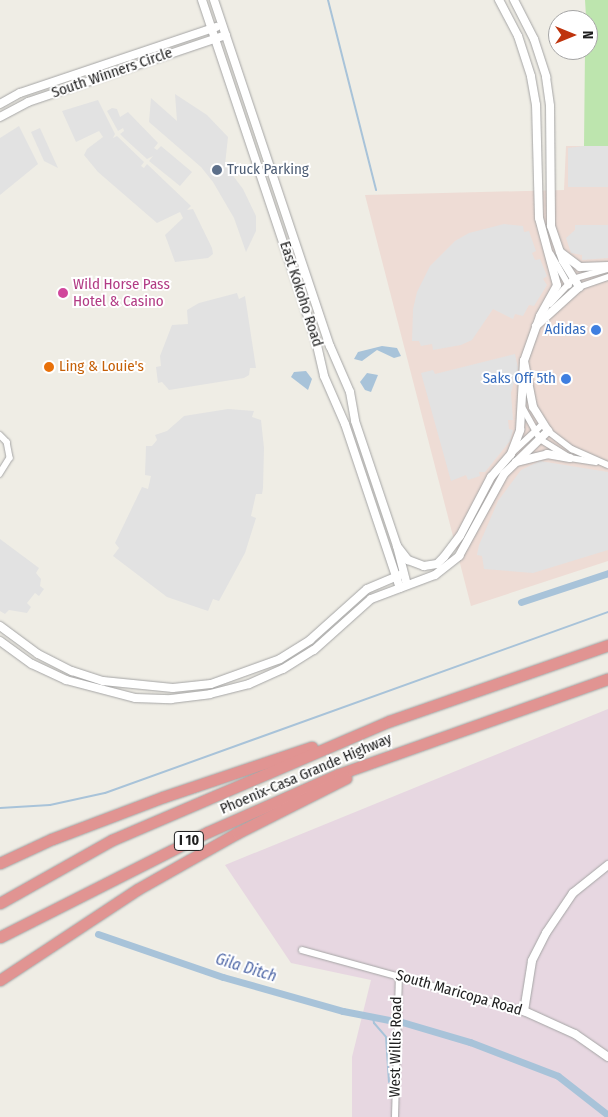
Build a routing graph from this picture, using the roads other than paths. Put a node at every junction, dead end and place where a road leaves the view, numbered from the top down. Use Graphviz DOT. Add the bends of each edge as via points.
graph roads {
  1 [pos="202,0"];
  2 [pos="214,0"];
  3 [pos="499,0"];
  4 [pos="514,0"];
  5 [pos="222,25"];
  6 [pos="212,28"];
  7 [pos="530,30"];
  8 [pos="226,35"];
  9 [pos="518,36"];
  10 [pos="215,39"];
  11 [pos="0,104"];
  12 [pos="0,117"];
  13 [pos="546,248"];
  14 [pos="558,249"];
  15 [pos="302,261"];
  16 [pos="291,265"];
  17 [pos="608,268"];
  18 [pos="608,277"];
  19 [pos="571,281"];
  20 [pos="576,289"];
  21 [pos="546,309"];
  22 [pos="536,326"];
  23 [pos="524,361"];
  24 [pos="520,400"];
  25 [pos="354,416"];
  26 [pos="343,419"];
  27 [pos="545,428"];
  28 [pos="0,436"];
  29 [pos="537,436"];
  30 [pos="511,454"];
  31 [pos="570,458"];
  32 [pos="596,462"];
  33 [pos="608,465"];
  34 [pos="0,474"];
  35 [pos="504,474"];
  36 [pos="397,546"];
  37 [pos="400,575"];
  38 [pos="403,587"];
  39 [pos="0,626"];
  40 [pos="0,641"];
  41 [pos="20,641"];
  42 [pos="608,645"];
  43 [pos="14,650"];
  44 [pos="608,678"];
  45 [pos="225,680"];
  46 [pos="228,690"];
  47 [pos="390,721"];
  48 [pos="385,757"];
  49 [pos="0,863"];
  50 [pos="608,866"];
  51 [pos="0,903"];
  52 [pos="0,937"];
  53 [pos="302,950"];
  54 [pos="399,976"];
  55 [pos="0,980"];
  56 [pos="524,1011"];
  57 [pos="608,1057"];
  58 [pos="395,1117"];
  1 -- 6 [label="street, East Kokoho Road"];
  2 -- 5 [label="street, East Kokoho Road"];
  3 -- 9 [label="street"];
  4 -- 7 [label="street"];
  5 -- 6 [label="street, South Winners Circle"];
  5 -- 8 [label="street, East Kokoho Road"];
  6 -- 10 [label="street, East Kokoho Road"];
  6 -- 11 [label="street, South Winners Circle" via="20,93"];
  7 -- 9 [label="street"];
  7 -- 14 [label="street" via="541,57 549,96 549,200"];
  8 -- 10 [label="street, South Winners Circle"];
  8 -- 15 [label="street, East Kokoho Road"];
  9 -- 13 [label="street" via="536,105 538,206"];
  10 -- 12 [label="street, South Winners Circle" via="28,102"];
  10 -- 16 [label="street, East Kokoho Road"];
  13 -- 19 [label="street"];
  13 -- 21 [label="street" via="557,280"];
  14 -- 17 [label="street" via="580,267"];
  14 -- 19 [label="street"];
  15 -- 16 [label="street"];
  15 -- 25 [label="street, East Kokoho Road" via="334,357 350,392"];
  16 -- 26 [label="street, East Kokoho Road" via="319,349 326,383"];
  17 -- 19 [label="street"];
  18 -- 20 [label="street"];
  19 -- 20 [label="street"];
  19 -- 21 [label="street"];
  20 -- 22 [label="street"];
  21 -- 22 [label="street"];
  22 -- 23 [label="street"];
  23 -- 24 [label="street"];
  23 -- 27 [label="street" via="533,407"];
  24 -- 29 [label="street"];
  24 -- 30 [label="street" via="520,430"];
  25 -- 26 [label="street"];
  25 -- 36 [label="street, East Kokoho Road"];
  26 -- 37 [label="street, East Kokoho Road"];
  27 -- 29 [label="street"];
  27 -- 32 [label="street"];
  28 -- 34 [label="street" via="7,442 10,458"];
  29 -- 30 [label="street"];
  29 -- 31 [label="street"];
  29 -- 35 [label="street"];
  30 -- 36 [label="street" via="491,478 460,536 444,558 436,564 424,566 408,560"];
  31 -- 32 [label="street"];
  31 -- 35 [label="street" via="536,456 515,463"];
  32 -- 33 [label="street"];
  35 -- 38 [label="street" via="459,556 446,570"];
  36 -- 37 [label="street, East Kokoho Road"];
  37 -- 38 [label="street, East Kokoho Road"];
  37 -- 45 [label="street" via="367,589 310,640 280,659"];
  38 -- 46 [label="street" via="371,600 314,650 282,669"];
  39 -- 41 [label="street"];
  40 -- 43 [label="street"];
  41 -- 43 [label="street"];
  41 -- 45 [label="street" via="72,671 104,681 173,688"];
  42 -- 47 [label="highway, Phoenix-Casa Grande Highway / I 10"];
  43 -- 46 [label="street" via="66,680 135,698 171,699"];
  44 -- 48 [label="highway, Phoenix-Casa Grande Highway / I 10"];
  45 -- 46 [label="street"];
  47 -- 49 [label="highway" via="163,797 52,839"];
  47 -- 51 [label="highway, Phoenix-Casa Grande Highway / I 10" via="112,840"];
  48 -- 52 [label="highway, Phoenix-Casa Grande Highway / I 10" via="208,832"];
  48 -- 55 [label="highway" via="237,833 138,889"];
  50 -- 56 [label="street" via="573,893 546,933 532,961"];
  53 -- 54 [label="street, South Maricopa Road"];
  54 -- 56 [label="street, South Maricopa Road"];
  54 -- 58 [label="street, West Willis Road"];
  56 -- 57 [label="street, South Maricopa Road" via="575,1034"];
}
